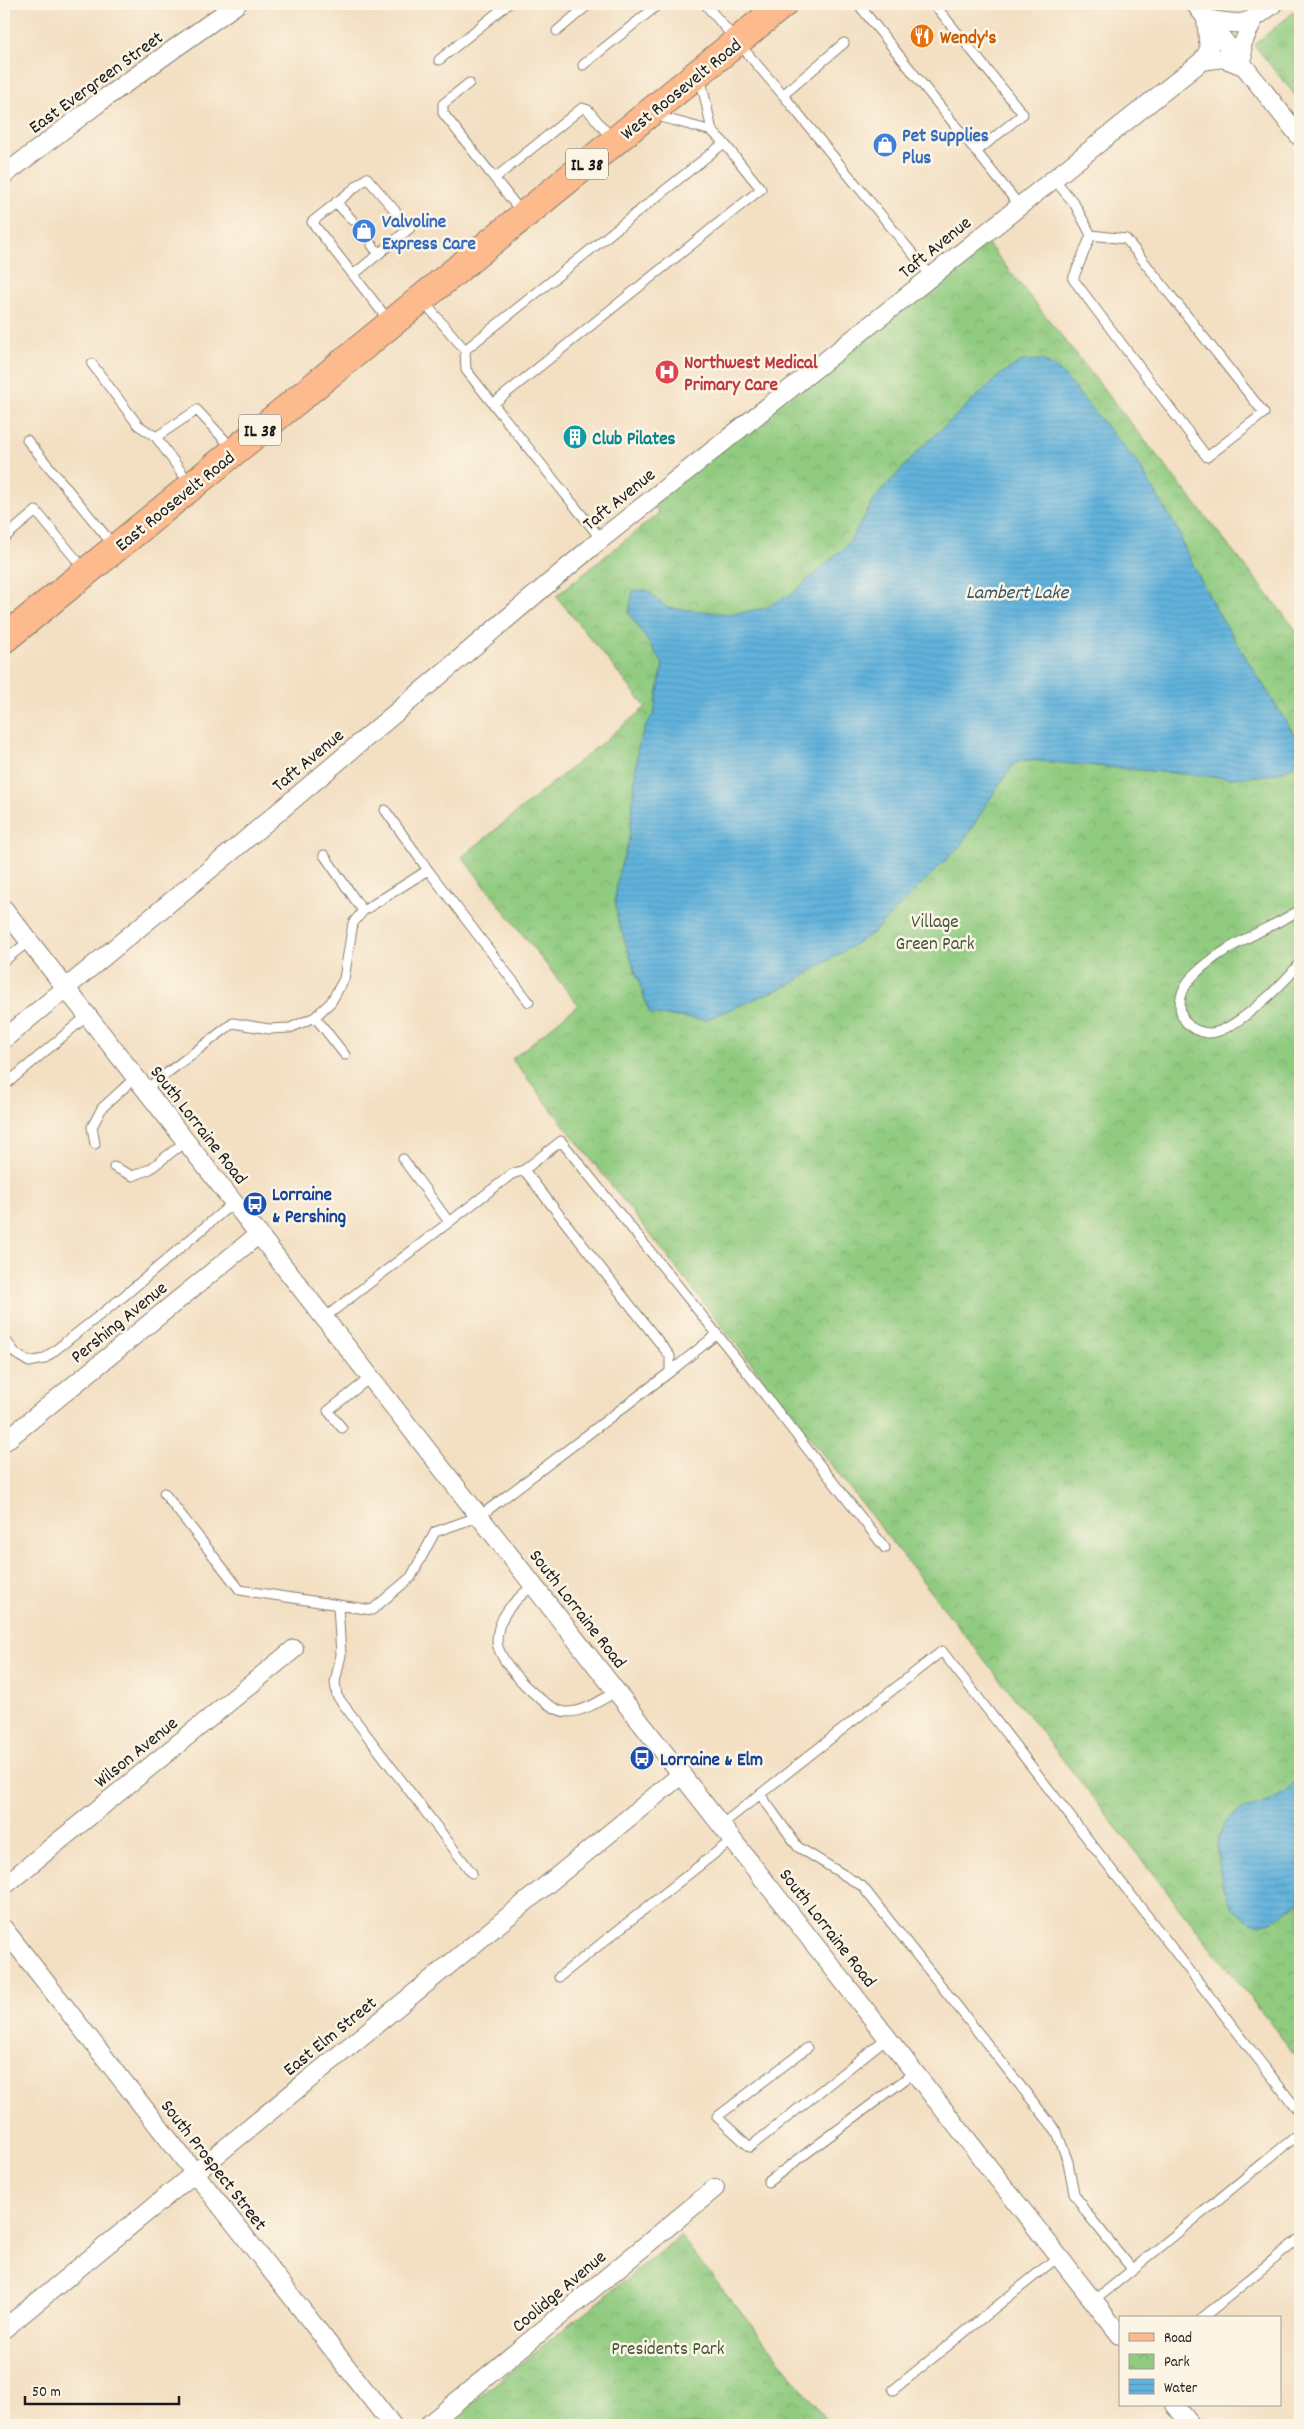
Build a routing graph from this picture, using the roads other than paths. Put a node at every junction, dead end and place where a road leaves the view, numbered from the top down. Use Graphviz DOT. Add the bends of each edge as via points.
graph roads {
  1 [pos="236,4"];
  2 [pos="508,4"];
  3 [pos="590,4"];
  4 [pos="658,4"];
  5 [pos="705,4"];
  6 [pos="783,4"];
  7 [pos="934,4"];
  8 [pos="1195,4"];
  9 [pos="1273,4"];
  10 [pos="861,5"];
  11 [pos="1206,18"];
  12 [pos="1253,20"];
  13 [pos="556,31"];
  14 [pos="736,42"];
  15 [pos="844,43"];
  16 [pos="439,60"];
  17 [pos="1202,61"];
  18 [pos="583,65"];
  19 [pos="1243,66"];
  20 [pos="700,72"];
  21 [pos="468,83"];
  22 [pos="783,95"];
  23 [pos="649,114"];
  24 [pos="712,131"];
  25 [pos="1300,137"];
  26 [pos="614,141"];
  27 [pos="724,143"];
  28 [pos="976,152"];
  29 [pos="4,175"];
  30 [pos="494,178"];
  31 [pos="1053,178"];
  32 [pos="336,202"];
  33 [pos="1020,205"];
  34 [pos="524,216"];
  35 [pos="352,220"];
  36 [pos="1091,235"];
  37 [pos="372,245"];
  38 [pos="379,254"];
  39 [pos="353,275"];
  40 [pos="931,276"];
  41 [pos="421,299"];
  42 [pos="391,324"];
  43 [pos="465,350"];
  44 [pos="92,364"];
  45 [pos="493,404"];
  46 [pos="156,437"];
  47 [pos="26,440"];
  48 [pos="235,450"];
  49 [pos="192,486"];
  50 [pos="4,538"];
  51 [pos="600,539"];
  52 [pos="116,548"];
  53 [pos="87,572"];
  54 [pos="4,639"];
  55 [pos="385,810"];
  56 [pos="324,855"];
  57 [pos="428,870"];
  58 [pos="4,909"];
  59 [pos="1300,910"];
  60 [pos="363,911"];
  61 [pos="29,941"];
  62 [pos="4,961"];
  63 [pos="1300,962"];
  64 [pos="67,987"];
  65 [pos="529,1002"];
  66 [pos="88,1015"];
  67 [pos="315,1017"];
  68 [pos="4,1039"];
  69 [pos="345,1055"];
  70 [pos="141,1083"];
  71 [pos="4,1086"];
  72 [pos="186,1141"];
  73 [pos="95,1144"];
  74 [pos="402,1159"];
  75 [pos="114,1167"];
  76 [pos="524,1170"];
  77 [pos="234,1202"];
  78 [pos="449,1222"];
  79 [pos="259,1234"];
  80 [pos="324,1318"];
  81 [pos="717,1334"];
  82 [pos="4,1338"];
  83 [pos="670,1372"];
  84 [pos="371,1377"];
  85 [pos="342,1428"];
  86 [pos="4,1442"];
  87 [pos="164,1493"];
  88 [pos="480,1516"];
  89 [pos="885,1548"];
  90 [pos="534,1585"];
  91 [pos="338,1605"];
  92 [pos="294,1649"];
  93 [pos="617,1691"];
  94 [pos="682,1774"];
  95 [pos="760,1794"];
  96 [pos="722,1825"];
  97 [pos="733,1839"];
  98 [pos="472,1873"];
  99 [pos="4,1886"];
  100 [pos="4,1929"];
  101 [pos="559,1977"];
  102 [pos="888,2037"];
  103 [pos="807,2048"];
  104 [pos="914,2072"];
  105 [pos="1300,2113"];
  106 [pos="1300,2133"];
  107 [pos="195,2173"];
  108 [pos="768,2182"];
  109 [pos="715,2188"];
  110 [pos="1300,2238"];
  111 [pos="1059,2256"];
  112 [pos="1132,2269"];
  113 [pos="1094,2300"];
  114 [pos="1204,2316"];
  115 [pos="4,2330"];
  116 [pos="1119,2334"];
  117 [pos="893,2390"];
  118 [pos="1176,2406"];
  119 [pos="392,2425"];
  120 [pos="428,2425"];
  121 [pos="1191,2425"];
  1 -- 29 [label="street, East Evergreen Street"];
  2 -- 16 [label="lane"];
  3 -- 13 [label="lane"];
  4 -- 18 [label="lane"];
  5 -- 14 [label="lane"];
  6 -- 14 [label="main road, West Roosevelt Road / IL 38"];
  7 -- 28 [label="lane" via="1023,114"];
  8 -- 11 [label="street"];
  9 -- 12 [label="street"];
  10 -- 28 [label="lane"];
  11 -- 12 [label="street" via="1238,25"];
  11 -- 17 [label="street" via="1209,50"];
  11 -- 19 [label="street"];
  12 -- 19 [label="street" via="1242,45"];
  14 -- 20 [label="main road, West Roosevelt Road / IL 38"];
  14 -- 22 [label="lane"];
  15 -- 22 [label="lane"];
  17 -- 19 [label="street" via="1223,58"];
  17 -- 31 [label="street, Taft Avenue"];
  19 -- 25 [label="street"];
  20 -- 23 [label="main road, West Roosevelt Road / IL 38"];
  20 -- 24 [label="lane"];
  21 -- 30 [label="lane" via="443,104 443,113"];
  22 -- 40 [label="lane"];
  23 -- 24 [label="lane"];
  23 -- 26 [label="main road, West Roosevelt Road / IL 38"];
  24 -- 27 [label="lane"];
  26 -- 30 [label="lane" via="588,110 582,108"];
  26 -- 34 [label="main road, West Roosevelt Road / IL 38"];
  27 -- 43 [label="lane"];
  27 -- 45 [label="lane" via="761,189"];
  28 -- 33 [label="lane"];
  30 -- 34 [label="lane"];
  31 -- 33 [label="street, Taft Avenue"];
  31 -- 36 [label="lane" via="1074,203"];
  32 -- 35 [label="lane"];
  32 -- 38 [label="lane" via="367,178 410,228"];
  32 -- 39 [label="lane" via="312,222"];
  33 -- 40 [label="street, Taft Avenue"];
  34 -- 41 [label="main road, West Roosevelt Road / IL 38"];
  36 -- 36 [label="lane" via="1074,279 1207,457 1264,414 1126,239"];
  37 -- 38 [label="lane"];
  38 -- 39 [label="lane"];
  39 -- 42 [label="lane"];
  40 -- 51 [label="street, Taft Avenue"];
  41 -- 42 [label="main road, West Roosevelt Road / IL 38"];
  41 -- 43 [label="lane"];
  42 -- 48 [label="main road, East Roosevelt Road / IL 38"];
  43 -- 45 [label="lane" via="466,370"];
  44 -- 46 [label="lane" via="138,425"];
  45 -- 51 [label="lane"];
  46 -- 48 [label="lane" via="196,410"];
  46 -- 49 [label="lane"];
  47 -- 52 [label="lane"];
  48 -- 49 [label="main road, East Roosevelt Road / IL 38"];
  49 -- 52 [label="main road, East Roosevelt Road / IL 38"];
  50 -- 53 [label="lane" via="36,511"];
  51 -- 64 [label="street, Taft Avenue"];
  52 -- 53 [label="main road, East Roosevelt Road / IL 38"];
  53 -- 54 [label="main road, East Roosevelt Road / IL 38"];
  55 -- 57 [label="lane"];
  56 -- 60 [label="lane"];
  57 -- 60 [label="lane"];
  57 -- 65 [label="lane"];
  58 -- 61 [label="street, South Lorraine Road"];
  59 -- 63 [label="lane" via="1211,960 1183,988 1178,1000 1180,1012 1187,1023 1208,1033 1226,1029 1272,993"];
  60 -- 67 [label="lane" via="353,923 344,979 331,1002"];
  61 -- 62 [label="lane"];
  61 -- 64 [label="street, South Lorraine Road"];
  64 -- 66 [label="street, South Lorraine Road"];
  64 -- 68 [label="street, Taft Avenue"];
  66 -- 70 [label="street, South Lorraine Road"];
  66 -- 71 [label="lane"];
  67 -- 69 [label="lane"];
  67 -- 70 [label="lane" via="290,1028 269,1029 233,1023"];
  70 -- 72 [label="street, South Lorraine Road"];
  70 -- 73 [label="lane" via="102,1108 92,1127"];
  72 -- 75 [label="lane" via="150,1169 133,1176"];
  72 -- 77 [label="street, South Lorraine Road"];
  74 -- 78 [label="lane"];
  76 -- 78 [label="lane" via="512,1174"];
  76 -- 81 [label="lane" via="561,1141"];
  76 -- 83 [label="lane" via="670,1356"];
  77 -- 79 [label="street, South Lorraine Road"];
  77 -- 82 [label="lane" via="124,1296 44,1358 29,1362 16,1354"];
  78 -- 80 [label="lane"];
  79 -- 80 [label="street, South Lorraine Road"];
  79 -- 86 [label="street, Pershing Avenue"];
  80 -- 84 [label="street, South Lorraine Road"];
  81 -- 83 [label="lane"];
  81 -- 89 [label="lane"];
  83 -- 88 [label="lane"];
  84 -- 85 [label="lane" via="328,1411"];
  84 -- 88 [label="street, South Lorraine Road"];
  87 -- 91 [label="lane" via="240,1590"];
  88 -- 90 [label="street, South Lorraine Road"];
  88 -- 91 [label="lane" via="435,1532 411,1577 372,1610"];
  90 -- 93 [label="street, South Lorraine Road"];
  90 -- 93 [label="lane" via="509,1607 501,1622 497,1643 507,1665 531,1692 566,1712 588,1707"];
  91 -- 98 [label="lane" via="341,1655 335,1682 337,1696"];
  92 -- 99 [label="street, Wilson Avenue"];
  93 -- 94 [label="street, South Lorraine Road"];
  94 -- 96 [label="street, South Lorraine Road"];
  94 -- 107 [label="street, East Elm Street"];
  95 -- 96 [label="lane"];
  95 -- 105 [label="lane" via="942,1651"];
  95 -- 112 [label="lane" via="798,1847 862,1886 1057,2132 1068,2162 1074,2193"];
  96 -- 97 [label="street, South Lorraine Road"];
  97 -- 101 [label="lane"];
  97 -- 102 [label="street, South Lorraine Road"];
  100 -- 107 [label="street, South Prospect Street"];
  102 -- 103 [label="lane" via="750,2147 717,2117"];
  102 -- 104 [label="street, South Lorraine Road"];
  104 -- 108 [label="lane"];
  104 -- 111 [label="street, South Lorraine Road"];
  106 -- 112 [label="lane"];
  107 -- 115 [label="street, East Elm Street"];
  107 -- 119 [label="street, South Prospect Street"];
  109 -- 120 [label="street, Coolidge Avenue"];
  110 -- 114 [label="lane"];
  111 -- 113 [label="street, South Lorraine Road"];
  111 -- 117 [label="lane"];
  112 -- 113 [label="lane"];
  113 -- 116 [label="street, South Lorraine Road"];
  118 -- 121 [label="street"];
}
